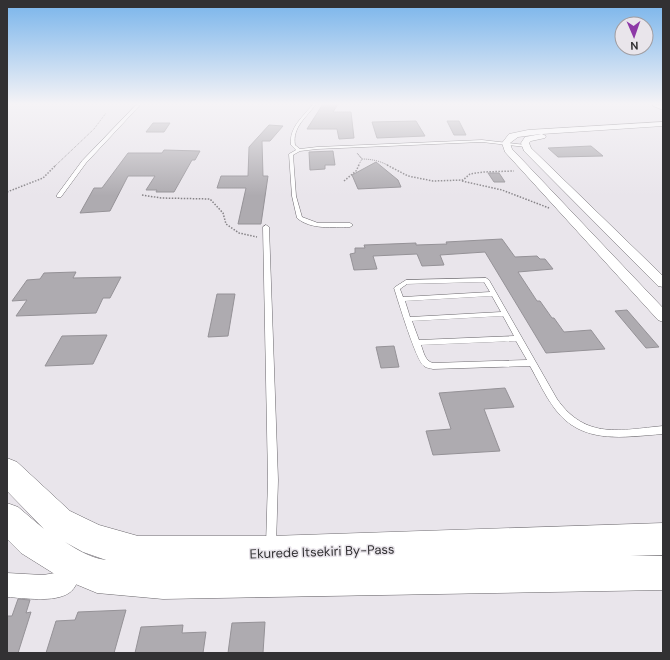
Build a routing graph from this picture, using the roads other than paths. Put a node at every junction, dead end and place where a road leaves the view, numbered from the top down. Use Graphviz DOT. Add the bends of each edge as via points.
graph roads {
  1 [pos="110,135"];
  2 [pos="292,135"];
  3 [pos="514,135"];
  4 [pos="569,135"];
  5 [pos="506,143"];
  6 [pos="526,146"];
  7 [pos="299,150"];
  8 [pos="59,196"];
  9 [pos="350,226"];
  10 [pos="266,227"];
  11 [pos="663,283"];
  12 [pos="494,294"];
  13 [pos="400,299"];
  14 [pos="505,314"];
  15 [pos="663,317"];
  16 [pos="407,319"];
  17 [pos="518,338"];
  18 [pos="416,343"];
  19 [pos="531,363"];
  20 [pos="663,430"];
  21 [pos="7,471"];
  22 [pos="7,518"];
  23 [pos="663,539"];
  24 [pos="271,553"];
  25 [pos="73,566"];
  26 [pos="663,573"];
  27 [pos="7,585"];
  1 -- 8 [label="lane" via="84,162"];
  2 -- 7 [label="lane" via="293,145"];
  3 -- 5 [label="street"];
  4 -- 6 [label="street" via="534,137 528,139"];
  5 -- 6 [label="lane"];
  5 -- 7 [label="lane"];
  5 -- 15 [label="street" via="508,150"];
  6 -- 11 [label="street"];
  7 -- 9 [label="lane" via="291,154 294,196 300,218 318,225"];
  10 -- 24 [label="lane" via="273,480"];
  12 -- 13 [label="lane"];
  12 -- 13 [label="lane" via="487,281 482,279 414,282 402,283 397,288"];
  12 -- 14 [label="lane"];
  13 -- 16 [label="lane"];
  14 -- 16 [label="lane"];
  14 -- 17 [label="lane"];
  16 -- 18 [label="lane"];
  17 -- 18 [label="lane"];
  17 -- 19 [label="lane"];
  18 -- 19 [label="lane" via="422,359 428,365"];
  19 -- 20 [label="lane" via="554,401 568,418 588,430 609,434"];
  21 -- 24 [label="main road, Ekurede Itsekiri By-Pass" via="59,522 95,540 138,553"];
  22 -- 25 [label="main road" via="33,542"];
  23 -- 24 [label="main road, Ekurede Itsekiri By-Pass"];
  25 -- 26 [label="main road" via="97,576 163,582"];
  25 -- 27 [label="street" via="62,584 43,587"];
}
